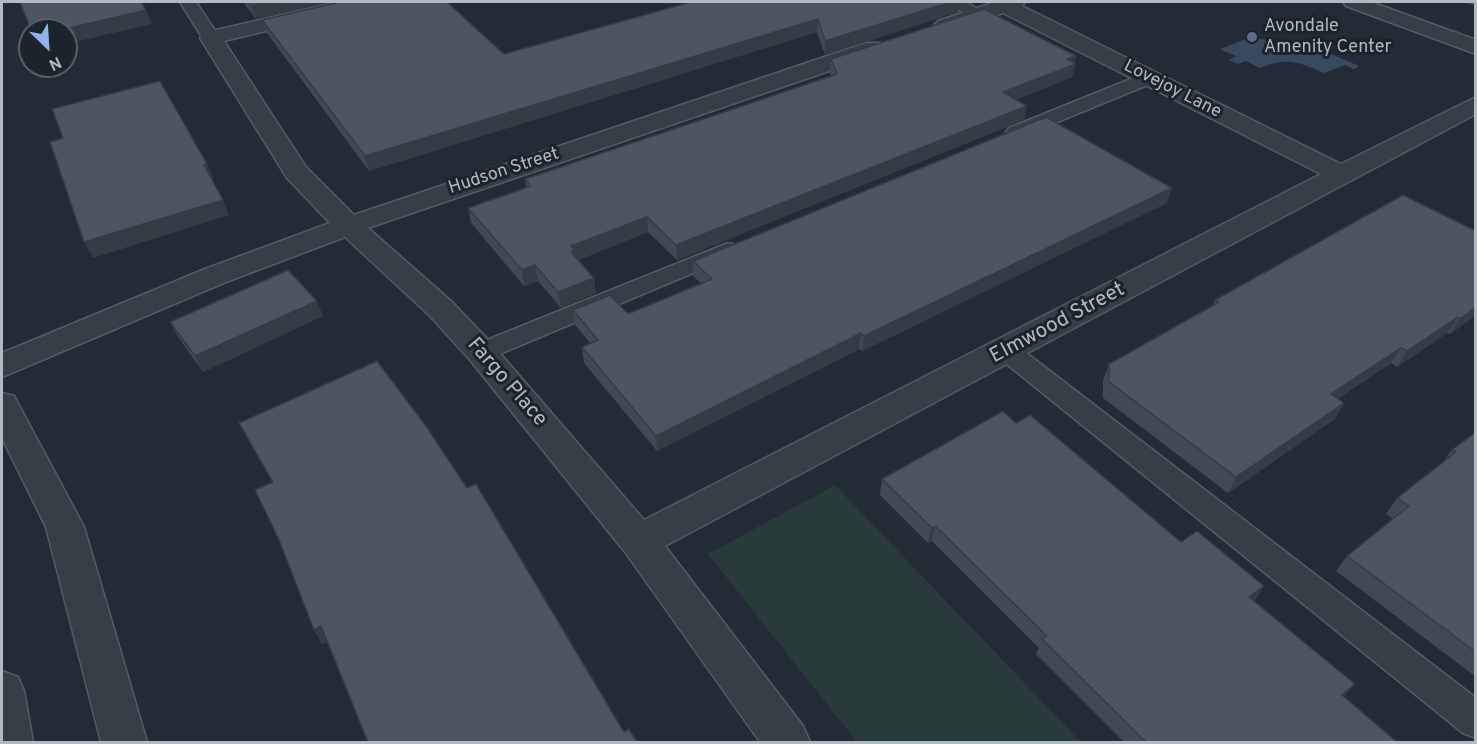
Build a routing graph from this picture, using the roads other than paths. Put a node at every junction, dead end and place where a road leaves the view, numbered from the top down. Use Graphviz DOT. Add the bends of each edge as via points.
graph roads {
  1 [pos="188,2"];
  2 [pos="363,2"];
  3 [pos="954,2"];
  4 [pos="1353,2"];
  5 [pos="1009,3"];
  6 [pos="978,14"];
  7 [pos="211,38"];
  8 [pos="1476,48"];
  9 [pos="1148,78"];
  10 [pos="1476,104"];
  11 [pos="1444,121"];
  12 [pos="1476,134"];
  13 [pos="995,141"];
  14 [pos="1341,174"];
  15 [pos="347,224"];
  16 [pos="743,244"];
  17 [pos="1007,351"];
  18 [pos="481,352"];
  19 [pos="2,366"];
  20 [pos="2,405"];
  21 [pos="639,541"];
  22 [pos="2,690"];
  23 [pos="1476,721"];
  24 [pos="10,742"];
  25 [pos="124,742"];
  26 [pos="787,742"];
  1 -- 7 [label="lane"];
  2 -- 7 [label="street"];
  3 -- 6 [label="lane"];
  4 -- 8 [label="street"];
  5 -- 6 [label="street, Hudson Street"];
  5 -- 9 [label="street, Lovejoy Lane"];
  6 -- 15 [label="street, Hudson Street"];
  7 -- 15 [label="street, Fargo Place" via="296,172"];
  9 -- 13 [label="lane"];
  9 -- 14 [label="street, Lovejoy Lane"];
  10 -- 11 [label="street, Elmwood Street"];
  11 -- 12 [label="street"];
  11 -- 14 [label="street, Elmwood Street"];
  14 -- 17 [label="street, Elmwood Street"];
  15 -- 18 [label="street, Fargo Place" via="441,309"];
  15 -- 19 [label="street, Hudson Street" via="123,312"];
  16 -- 18 [label="lane"];
  17 -- 21 [label="street, Elmwood Street"];
  17 -- 23 [label="lane"];
  18 -- 21 [label="street, Fargo Place"];
  20 -- 25 [label="street" via="64,527"];
  21 -- 26 [label="street, Fargo Place"];
  22 -- 24 [label="street"];
}
